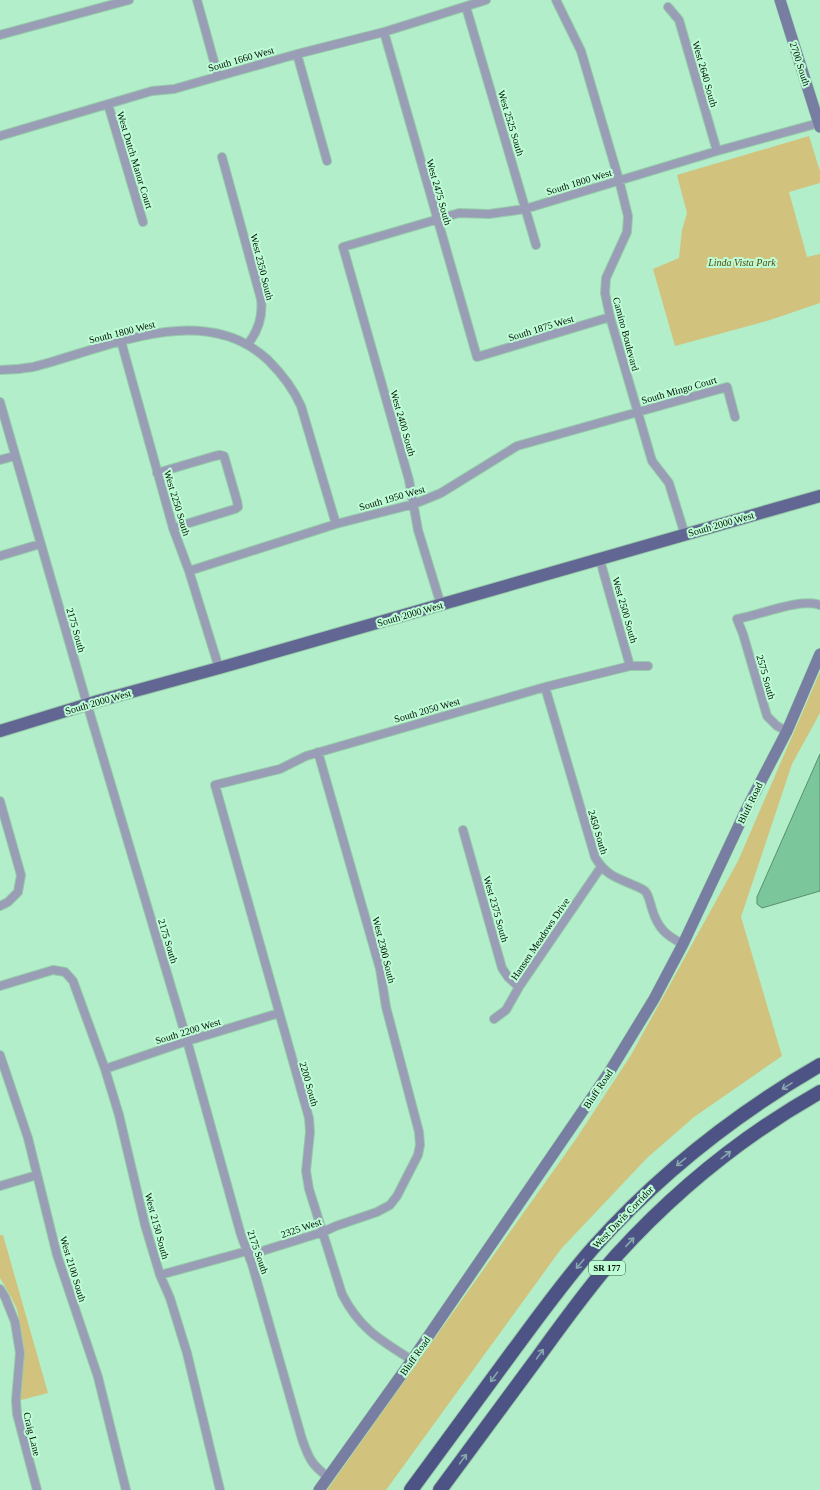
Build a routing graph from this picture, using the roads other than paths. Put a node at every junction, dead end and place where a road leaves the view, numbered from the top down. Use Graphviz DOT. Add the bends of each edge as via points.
graph roads {
  1 [pos="129,0"];
  2 [pos="197,0"];
  3 [pos="486,0"];
  4 [pos="556,0"];
  5 [pos="780,0"];
  6 [pos="466,7"];
  7 [pos="668,7"];
  8 [pos="384,32"];
  9 [pos="0,35"];
  10 [pos="297,54"];
  11 [pos="218,76"];
  12 [pos="108,104"];
  13 [pos="819,125"];
  14 [pos="0,136"];
  15 [pos="717,151"];
  16 [pos="222,157"];
  17 [pos="327,161"];
  18 [pos="619,180"];
  19 [pos="525,209"];
  20 [pos="437,219"];
  21 [pos="143,222"];
  22 [pos="536,245"];
  23 [pos="343,248"];
  24 [pos="610,318"];
  25 [pos="120,341"];
  26 [pos="248,344"];
  27 [pos="477,357"];
  28 [pos="0,370"];
  29 [pos="0,402"];
  30 [pos="637,412"];
  31 [pos="735,417"];
  32 [pos="15,456"];
  33 [pos="0,460"];
  34 [pos="157,473"];
  35 [pos="820,496"];
  36 [pos="414,504"];
  37 [pos="336,524"];
  38 [pos="173,528"];
  39 [pos="686,535"];
  40 [pos="40,544"];
  41 [pos="0,556"];
  42 [pos="600,560"];
  43 [pos="189,571"];
  44 [pos="441,605"];
  45 [pos="820,605"];
  46 [pos="820,654"];
  47 [pos="630,666"];
  48 [pos="648,666"];
  49 [pos="219,668"];
  50 [pos="545,687"];
  51 [pos="87,705"];
  52 [pos="0,731"];
  53 [pos="787,731"];
  54 [pos="318,752"];
  55 [pos="215,785"];
  56 [pos="0,801"];
  57 [pos="463,830"];
  58 [pos="600,867"];
  59 [pos="0,906"];
  60 [pos="683,944"];
  61 [pos="0,986"];
  62 [pos="519,987"];
  63 [pos="279,1013"];
  64 [pos="494,1019"];
  65 [pos="187,1041"];
  66 [pos="0,1055"];
  67 [pos="820,1066"];
  68 [pos="105,1069"];
  69 [pos="820,1092"];
  70 [pos="418,1155"];
  71 [pos="38,1174"];
  72 [pos="0,1186"];
  73 [pos="323,1232"];
  74 [pos="247,1251"];
  75 [pos="160,1274"];
  76 [pos="0,1289"];
  77 [pos="412,1360"];
  78 [pos="328,1478"];
  79 [pos="37,1490"];
  80 [pos="126,1490"];
  81 [pos="220,1490"];
  82 [pos="319,1490"];
  83 [pos="411,1490"];
  84 [pos="440,1490"];
  1 -- 9 [label="street"];
  2 -- 11 [label="street"];
  3 -- 6 [label="street, South 1660 West"];
  4 -- 18 [label="street, Camino Boulevard" via="581,51"];
  5 -- 13 [label="street, 2700 South"];
  6 -- 8 [label="street, South 1660 West"];
  6 -- 19 [label="street, West 2525 South"];
  7 -- 15 [label="street, West 2640 South" via="679,20"];
  8 -- 10 [label="street, South 1660 West"];
  8 -- 20 [label="street, West 2475 South"];
  10 -- 11 [label="street, South 1660 West"];
  10 -- 17 [label="street"];
  11 -- 12 [label="street, South 1660 West"];
  12 -- 14 [label="street, South 1660 West"];
  12 -- 21 [label="street, West Dutch Manor Court"];
  13 -- 15 [label="street, South 1800 West"];
  15 -- 18 [label="street, South 1800 West"];
  16 -- 26 [label="street, West 2350 South" via="261,299 260,322"];
  18 -- 19 [label="street, South 1800 West"];
  18 -- 24 [label="street, Camino Boulevard" via="628,216 626,232 606,278 605,293"];
  19 -- 20 [label="street, South 1800 West" via="489,214 459,213"];
  19 -- 22 [label="street, West 2525 South"];
  20 -- 23 [label="street, South 1800 West"];
  20 -- 27 [label="street, West 2475 South"];
  23 -- 36 [label="street, West 2400 South"];
  24 -- 27 [label="street, South 1875 West"];
  24 -- 30 [label="street, Camino Boulevard"];
  25 -- 26 [label="street, South 1800 West" via="158,332 205,331"];
  25 -- 28 [label="street, South 1800 West" via="33,367"];
  25 -- 34 [label="street, West 2250 South"];
  26 -- 37 [label="street" via="278,370 297,396"];
  29 -- 32 [label="street, 2175 South"];
  30 -- 31 [label="street, South Mingo Court" via="727,387"];
  30 -- 36 [label="street, South 1950 West" via="517,446 441,493"];
  30 -- 39 [label="street, Camino Boulevard" via="652,461 669,483"];
  32 -- 33 [label="street"];
  32 -- 40 [label="street, 2175 South"];
  34 -- 38 [label="street, West 2250 South"];
  34 -- 38 [label="street" via="224,456 236,494 238,507 235,509"];
  35 -- 39 [label="main road, South 2000 West"];
  36 -- 37 [label="street, South 1950 West"];
  36 -- 44 [label="street, West 2400 South" via="418,530"];
  37 -- 43 [label="street, South 1950 West"];
  38 -- 43 [label="street, West 2250 South"];
  39 -- 42 [label="main road, South 2000 West"];
  40 -- 41 [label="street"];
  40 -- 51 [label="street, 2175 South"];
  42 -- 44 [label="main road, South 2000 West"];
  42 -- 47 [label="street, West 2500 South"];
  43 -- 49 [label="street, West 2250 South"];
  44 -- 49 [label="main road, South 2000 West"];
  45 -- 53 [label="street, 2575 South" via="800,603 737,619 767,716"];
  46 -- 53 [label="street, Bluff Road"];
  47 -- 48 [label="street, South 2050 West"];
  47 -- 50 [label="street, South 2050 West"];
  49 -- 51 [label="main road, South 2000 West"];
  50 -- 54 [label="street, South 2050 West"];
  50 -- 58 [label="street, 2450 South"];
  51 -- 52 [label="main road, South 2000 West"];
  51 -- 65 [label="street, 2175 South"];
  53 -- 60 [label="street, Bluff Road" via="747,808"];
  54 -- 55 [label="street, South 2050 West" via="280,769"];
  54 -- 70 [label="street, West 2300 South" via="380,969 386,1007 420,1132"];
  55 -- 63 [label="street, 2200 South"];
  56 -- 59 [label="street" via="21,875 18,892"];
  57 -- 62 [label="street, West 2375 South" via="502,968"];
  58 -- 60 [label="street, 2450 South" via="645,891 661,930"];
  58 -- 62 [label="street, Hansen Meadows Drive"];
  60 -- 77 [label="street, Bluff Road" via="654,999 610,1071"];
  61 -- 68 [label="street, West 2150 South" via="53,970 65,972 73,981"];
  62 -- 64 [label="street, Hansen Meadows Drive" via="506,1010"];
  63 -- 65 [label="street, South 2200 West"];
  63 -- 73 [label="street, 2200 South" via="309,1118 306,1171"];
  65 -- 68 [label="street, South 2200 West"];
  65 -- 74 [label="street, 2175 South"];
  66 -- 71 [label="street, West 2100 South"];
  67 -- 83 [label="highway, West Davis Corridor / SR 177, one-way" via="763,1100 716,1134 654,1185 611,1229 558,1291"];
  68 -- 75 [label="street, West 2150 South"];
  84 -- 69 [label="highway, SR 177, one-way" via="568,1316 633,1238 674,1198 731,1150"];
  70 -- 73 [label="street, 2325 West" via="390,1205 378,1212"];
  71 -- 72 [label="street"];
  71 -- 80 [label="street, West 2100 South" via="57,1256 98,1377"];
  73 -- 74 [label="street, 2325 West" via="259,1252"];
  73 -- 77 [label="street, 2200 South" via="349,1309 377,1338"];
  74 -- 75 [label="street, 2325 West"];
  74 -- 78 [label="street, 2175 South" via="308,1456 315,1467"];
  75 -- 81 [label="street, West 2150 South" via="187,1353"];
  76 -- 79 [label="street, Craig Lane" via="15,1322 20,1353 17,1414"];
  77 -- 78 [label="street, Bluff Road"];
  78 -- 82 [label="street, Bluff Road"];
}
